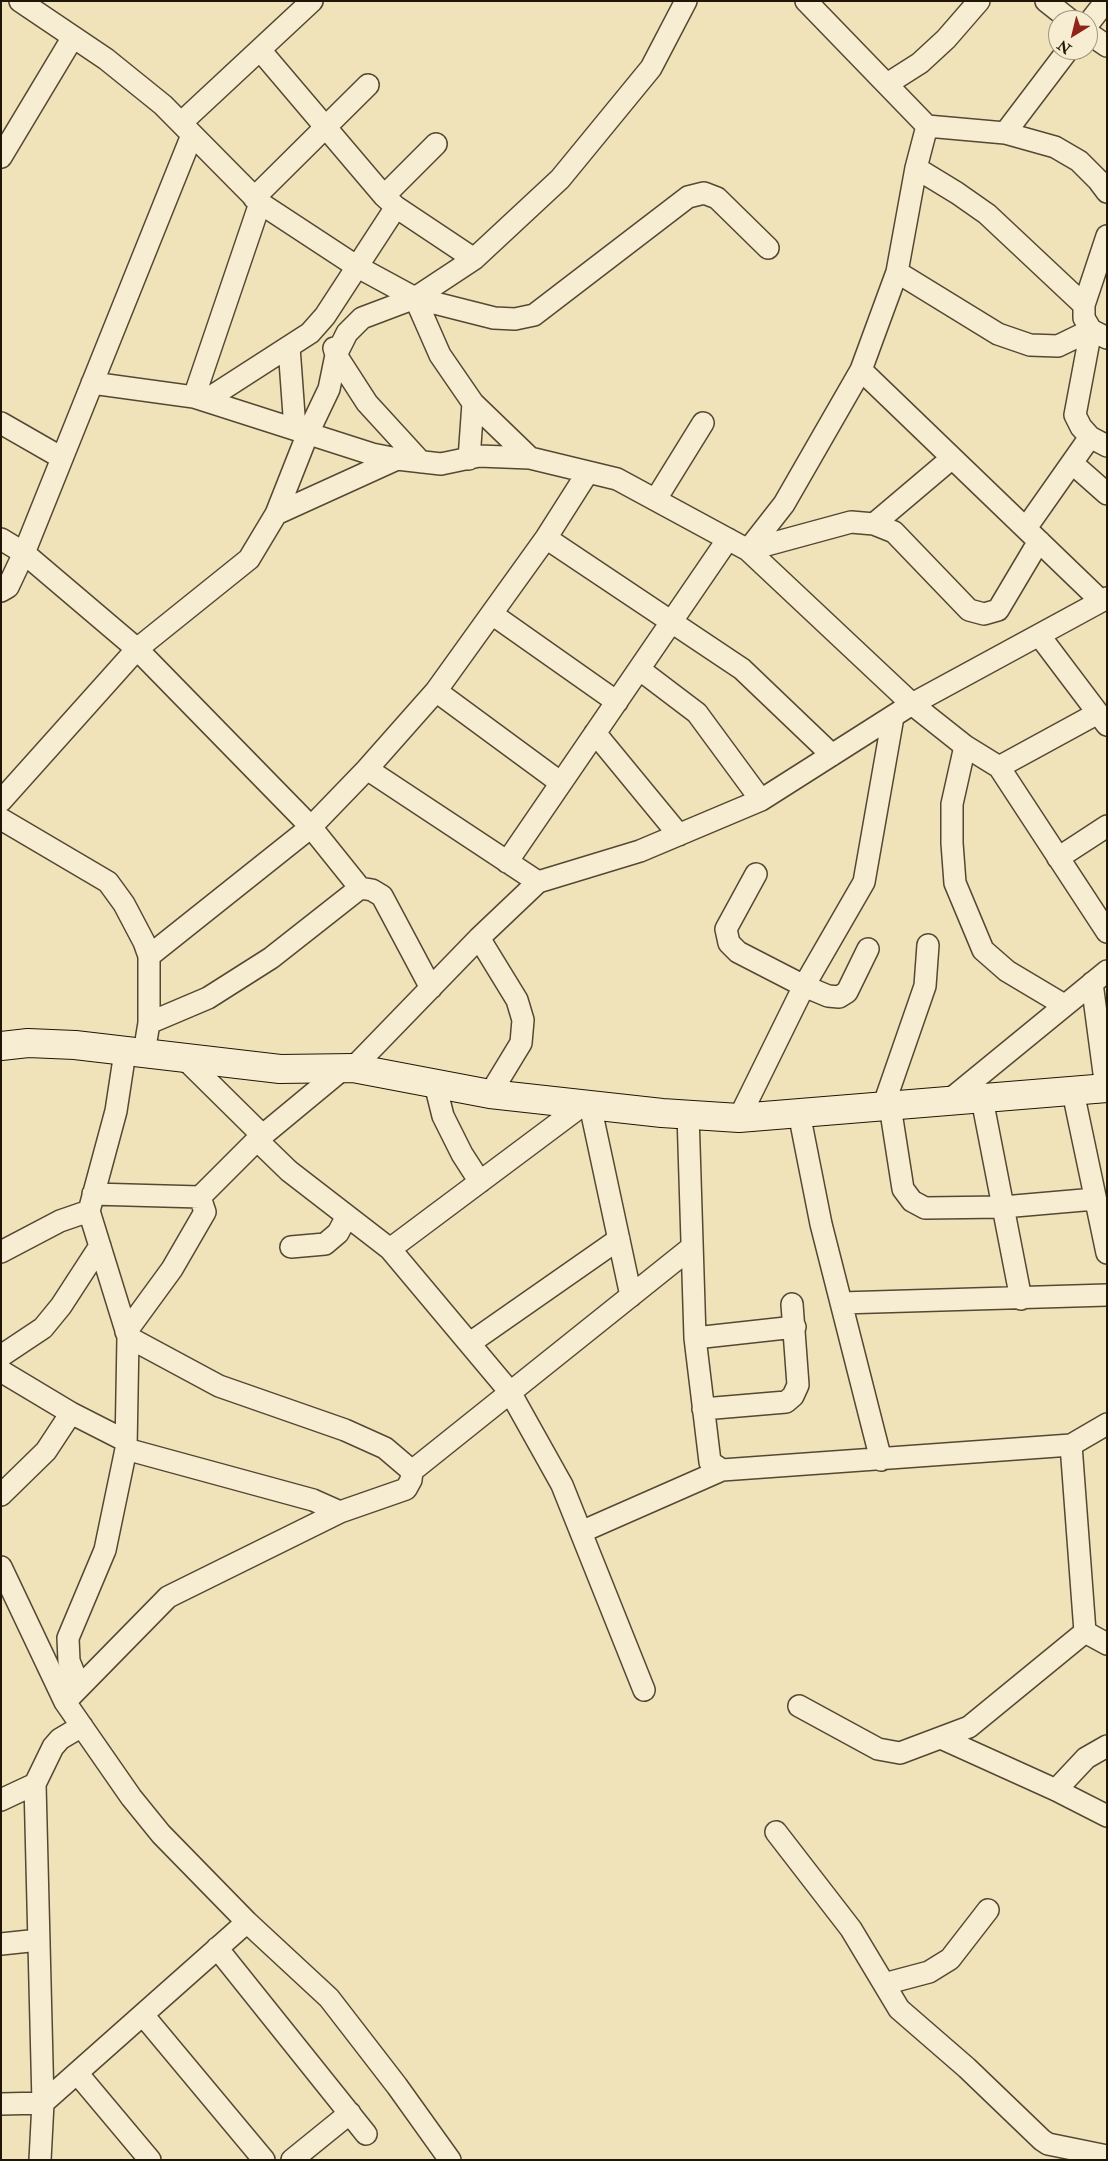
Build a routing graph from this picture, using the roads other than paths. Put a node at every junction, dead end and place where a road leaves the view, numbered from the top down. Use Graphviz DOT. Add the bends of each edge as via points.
graph roads {
  1 [pos="20,1"];
  2 [pos="312,1"];
  3 [pos="686,1"];
  4 [pos="806,1"];
  5 [pos="979,1"];
  6 [pos="1046,1"];
  7 [pos="1106,1"];
  8 [pos="1057,10"];
  9 [pos="1098,11"];
  10 [pos="73,37"];
  11 [pos="260,50"];
  12 [pos="1060,60"];
  13 [pos="887,84"];
  14 [pos="368,85"];
  15 [pos="927,126"];
  16 [pos="324,128"];
  17 [pos="187,129"];
  18 [pos="1005,133"];
  19 [pos="436,144"];
  20 [pos="1,157"];
  21 [pos="916,168"];
  22 [pos="1107,192"];
  23 [pos="257,200"];
  24 [pos="390,202"];
  25 [pos="1107,236"];
  26 [pos="768,248"];
  27 [pos="474,259"];
  28 [pos="356,266"];
  29 [pos="897,272"];
  30 [pos="415,298"];
  31 [pos="1084,305"];
  32 [pos="326,316"];
  33 [pos="1099,334"];
  34 [pos="288,347"];
  35 [pos="336,355"];
  36 [pos="861,370"];
  37 [pos="92,383"];
  38 [pos="200,398"];
  39 [pos="473,403"];
  40 [pos="1,423"];
  41 [pos="704,423"];
  42 [pos="302,431"];
  43 [pos="1098,442"];
  44 [pos="62,458"];
  45 [pos="530,458"];
  46 [pos="952,458"];
  47 [pos="397,459"];
  48 [pos="469,459"];
  49 [pos="421,462"];
  50 [pos="1072,463"];
  51 [pos="588,472"];
  52 [pos="1107,494"];
  53 [pos="656,499"];
  54 [pos="276,514"];
  55 [pos="874,524"];
  56 [pos="1032,534"];
  57 [pos="546,538"];
  58 [pos="1,539"];
  59 [pos="728,539"];
  60 [pos="748,550"];
  61 [pos="24,553"];
  62 [pos="1,591"];
  63 [pos="1104,600"];
  64 [pos="492,614"];
  65 [pos="671,621"];
  66 [pos="1039,635"];
  67 [pos="137,649"];
  68 [pos="639,669"];
  69 [pos="436,691"];
  70 [pos="616,702"];
  71 [pos="912,704"];
  72 [pos="893,717"];
  73 [pos="1102,719"];
  74 [pos="595,733"];
  75 [pos="965,746"];
  76 [pos="832,755"];
  77 [pos="999,768"];
  78 [pos="368,769"];
  79 [pos="561,783"];
  80 [pos="5,787"];
  81 [pos="761,800"];
  82 [pos="1,819"];
  83 [pos="1107,826"];
  84 [pos="311,827"];
  85 [pos="679,835"];
  86 [pos="1058,858"];
  87 [pos="507,862"];
  88 [pos="756,874"];
  89 [pos="538,882"];
  90 [pos="360,888"];
  91 [pos="1107,932"];
  92 [pos="479,938"];
  93 [pos="928,945"];
  94 [pos="868,949"];
  95 [pos="149,956"];
  96 [pos="1099,977"];
  97 [pos="804,986"];
  98 [pos="431,988"];
  99 [pos="1064,1005"];
  100 [pos="149,1022"];
  101 [pos="1,1046"];
  102 [pos="134,1052"];
  103 [pos="184,1058"];
  104 [pos="349,1068"];
  105 [pos="435,1084"];
  106 [pos="1106,1088"];
  107 [pos="1073,1092"];
  108 [pos="490,1094"];
  109 [pos="982,1099"];
  110 [pos="947,1102"];
  111 [pos="587,1105"];
  112 [pos="887,1106"];
  113 [pos="799,1113"];
  114 [pos="688,1114"];
  115 [pos="739,1118"];
  116 [pos="260,1138"];
  117 [pos="480,1182"];
  118 [pos="200,1197"];
  119 [pos="1095,1199"];
  120 [pos="91,1203"];
  121 [pos="1003,1206"];
  122 [pos="347,1216"];
  123 [pos="619,1239"];
  124 [pos="100,1246"];
  125 [pos="291,1247"];
  126 [pos="692,1247"];
  127 [pos="390,1250"];
  128 [pos="1,1252"];
  129 [pos="1107,1253"];
  130 [pos="1107,1295"];
  131 [pos="631,1296"];
  132 [pos="1021,1299"];
  133 [pos="841,1303"];
  134 [pos="792,1304"];
  135 [pos="795,1328"];
  136 [pos="127,1335"];
  137 [pos="695,1338"];
  138 [pos="470,1342"];
  139 [pos="1,1356"];
  140 [pos="1,1371"];
  141 [pos="510,1392"];
  142 [pos="703,1409"];
  143 [pos="71,1413"];
  144 [pos="1107,1424"];
  145 [pos="126,1445"];
  146 [pos="1071,1446"];
  147 [pos="881,1460"];
  148 [pos="722,1470"];
  149 [pos="412,1472"];
  150 [pos="1,1495"];
  151 [pos="340,1512"];
  152 [pos="581,1532"];
  153 [pos="1,1568"];
  154 [pos="1085,1632"];
  155 [pos="1107,1644"];
  156 [pos="644,1690"];
  157 [pos="72,1694"];
  158 [pos="799,1706"];
  159 [pos="82,1726"];
  160 [pos="941,1738"];
  161 [pos="1107,1746"];
  162 [pos="35,1784"];
  163 [pos="1056,1790"];
  164 [pos="1,1800"];
  165 [pos="1107,1816"];
  166 [pos="776,1832"];
  167 [pos="988,1910"];
  168 [pos="247,1922"];
  169 [pos="39,1940"];
  170 [pos="1,1944"];
  171 [pos="217,1948"];
  172 [pos="884,1984"];
  173 [pos="143,2015"];
  174 [pos="77,2073"];
  175 [pos="43,2103"];
  176 [pos="1,2104"];
  177 [pos="350,2113"];
  178 [pos="366,2134"];
  179 [pos="1107,2156"];
  180 [pos="40,2160"];
  181 [pos="150,2160"];
  182 [pos="264,2160"];
  183 [pos="292,2160"];
  184 [pos="450,2160"];
  1 -- 10 [label="street"];
  2 -- 11 [label="street"];
  3 -- 27 [label="street" via="651,68 560,180"];
  4 -- 13 [label="street"];
  5 -- 13 [label="street" via="940,45 920,63"];
  6 -- 8 [label="street"];
  7 -- 9 [label="street"];
  10 -- 17 [label="street" via="163,105"];
  10 -- 20 [label="street"];
  11 -- 16 [label="street"];
  11 -- 17 [label="street"];
  12 -- 18 [label="street"];
  13 -- 15 [label="street"];
  14 -- 16 [label="street"];
  15 -- 18 [label="street"];
  15 -- 21 [label="street"];
  16 -- 23 [label="street"];
  16 -- 24 [label="street"];
  17 -- 23 [label="street"];
  17 -- 37 [label="street"];
  18 -- 22 [label="street" via="1055,147 1079,161"];
  19 -- 24 [label="street"];
  21 -- 29 [label="street"];
  21 -- 31 [label="street" via="987,214"];
  23 -- 28 [label="street"];
  23 -- 38 [label="street"];
  24 -- 27 [label="street"];
  24 -- 28 [label="street"];
  25 -- 31 [label="street"];
  26 -- 30 [label="street" via="717,198 704,193 688,197 534,316 494,318"];
  27 -- 30 [label="street"];
  28 -- 30 [label="street"];
  28 -- 32 [label="street"];
  29 -- 33 [label="street" via="998,334 1030,345 1058,346"];
  29 -- 36 [label="street"];
  30 -- 35 [label="street" via="362,318 347,333"];
  30 -- 39 [label="street" via="440,355"];
  31 -- 33 [label="street" via="1084,318"];
  32 -- 34 [label="street" via="310,333"];
  32 -- 35 [label="street"];
  33 -- 43 [label="street" via="1075,415 1081,428"];
  34 -- 38 [label="street"];
  34 -- 42 [label="street"];
  35 -- 42 [label="street" via="329,389"];
  35 -- 49 [label="street" via="367,403"];
  36 -- 46 [label="street"];
  36 -- 60 [label="street" via="784,504"];
  37 -- 38 [label="street"];
  37 -- 44 [label="street"];
  38 -- 42 [label="street"];
  39 -- 45 [label="street"];
  39 -- 48 [label="street"];
  40 -- 44 [label="street"];
  41 -- 53 [label="street"];
  42 -- 47 [label="street"];
  42 -- 54 [label="street"];
  43 -- 50 [label="street"];
  44 -- 61 [label="street"];
  45 -- 48 [label="street" via="494,455"];
  45 -- 51 [label="street"];
  46 -- 55 [label="street"];
  46 -- 56 [label="street"];
  47 -- 49 [label="street"];
  47 -- 54 [label="street"];
  48 -- 49 [label="street" via="441,464"];
  50 -- 52 [label="street"];
  50 -- 56 [label="street"];
  51 -- 53 [label="street" via="617,480"];
  51 -- 57 [label="street"];
  53 -- 59 [label="street"];
  54 -- 67 [label="street" via="249,559"];
  55 -- 56 [label="street" via="894,532 969,610 984,614 998,610"];
  55 -- 60 [label="street" via="851,522"];
  56 -- 63 [label="street"];
  57 -- 64 [label="street"];
  57 -- 65 [label="street"];
  58 -- 61 [label="street"];
  59 -- 60 [label="street"];
  59 -- 65 [label="street"];
  60 -- 71 [label="street"];
  61 -- 62 [label="street" via="8,587"];
  61 -- 67 [label="street"];
  63 -- 66 [label="street"];
  64 -- 69 [label="street"];
  64 -- 70 [label="street"];
  65 -- 68 [label="street"];
  65 -- 76 [label="street" via="742,669"];
  66 -- 71 [label="street"];
  66 -- 73 [label="street"];
  67 -- 80 [label="street"];
  67 -- 84 [label="street"];
  68 -- 70 [label="street"];
  68 -- 81 [label="street" via="697,713"];
  69 -- 78 [label="street"];
  69 -- 79 [label="street"];
  70 -- 74 [label="street"];
  71 -- 72 [label="street"];
  71 -- 75 [label="street"];
  72 -- 76 [label="street"];
  72 -- 97 [label="street" via="864,882"];
  73 -- 77 [label="street"];
  74 -- 79 [label="street"];
  74 -- 85 [label="street"];
  75 -- 77 [label="street"];
  75 -- 99 [label="street" via="952,804 955,883 983,950 1007,972"];
  76 -- 81 [label="street"];
  77 -- 86 [label="street"];
  78 -- 84 [label="street"];
  78 -- 87 [label="street"];
  79 -- 87 [label="street"];
  81 -- 85 [label="street"];
  82 -- 95 [label="street" via="108,882 134,922"];
  83 -- 86 [label="street"];
  84 -- 90 [label="street"];
  84 -- 95 [label="street"];
  85 -- 89 [label="street" via="640,851"];
  86 -- 91 [label="street"];
  87 -- 89 [label="street"];
  88 -- 97 [label="street" via="726,928 729,943 738,952"];
  89 -- 92 [label="street"];
  90 -- 98 [label="street" via="382,896"];
  90 -- 100 [label="street" via="271,958 216,993"];
  92 -- 98 [label="street"];
  92 -- 108 [label="street" via="517,1000 523,1020 521,1043"];
  93 -- 112 [label="street" via="925,986"];
  94 -- 97 [label="street" via="847,992 839,997"];
  95 -- 100 [label="street"];
  96 -- 99 [label="street"];
  96 -- 106 [label="street"];
  97 -- 115 [label="street"];
  98 -- 104 [label="street"];
  99 -- 110 [label="street"];
  100 -- 102 [label="street"];
  101 -- 102 [label="street" via="75,1044"];
  102 -- 103 [label="street"];
  102 -- 120 [label="street"];
  103 -- 104 [label="street" via="280,1069"];
  103 -- 116 [label="street"];
  104 -- 105 [label="street"];
  104 -- 116 [label="street"];
  105 -- 108 [label="street"];
  105 -- 117 [label="street" via="443,1116"];
  106 -- 107 [label="street"];
  107 -- 109 [label="street"];
  107 -- 119 [label="street"];
  108 -- 111 [label="street"];
  109 -- 110 [label="street"];
  109 -- 121 [label="street"];
  110 -- 112 [label="street"];
  111 -- 114 [label="street"];
  111 -- 117 [label="street"];
  111 -- 123 [label="street"];
  112 -- 113 [label="street"];
  112 -- 121 [label="street" via="903,1189 912,1201 925,1208"];
  113 -- 115 [label="street"];
  113 -- 133 [label="street"];
  114 -- 115 [label="street"];
  114 -- 126 [label="street"];
  116 -- 118 [label="street"];
  116 -- 122 [label="street" via="289,1170"];
  117 -- 127 [label="street"];
  118 -- 120 [label="street"];
  118 -- 136 [label="street" via="205,1212 172,1269"];
  119 -- 121 [label="street"];
  119 -- 129 [label="street"];
  120 -- 124 [label="street"];
  120 -- 128 [label="street"];
  121 -- 132 [label="street"];
  122 -- 125 [label="street" via="338,1233 325,1244"];
  122 -- 127 [label="street"];
  123 -- 131 [label="street"];
  123 -- 138 [label="street"];
  124 -- 136 [label="street"];
  124 -- 139 [label="street" via="43,1328"];
  126 -- 131 [label="street"];
  126 -- 137 [label="street"];
  127 -- 138 [label="street"];
  130 -- 132 [label="street"];
  131 -- 141 [label="street"];
  132 -- 133 [label="street"];
  133 -- 147 [label="street"];
  134 -- 135 [label="street"];
  135 -- 137 [label="street"];
  135 -- 142 [label="street" via="798,1385 793,1396 786,1402"];
  136 -- 145 [label="street"];
  136 -- 149 [label="street" via="219,1386 345,1430 385,1448"];
  137 -- 142 [label="street"];
  138 -- 141 [label="street"];
  140 -- 143 [label="street"];
  141 -- 149 [label="street"];
  141 -- 152 [label="street" via="562,1485"];
  142 -- 148 [label="street" via="710,1462"];
  143 -- 145 [label="street"];
  143 -- 150 [label="street" via="46,1451"];
  144 -- 146 [label="street"];
  145 -- 151 [label="street" via="313,1500"];
  145 -- 157 [label="street" via="105,1550 68,1638"];
  146 -- 147 [label="street"];
  146 -- 154 [label="street"];
  147 -- 148 [label="street"];
  148 -- 152 [label="street"];
  149 -- 151 [label="street" via="406,1489"];
  151 -- 157 [label="street" via="168,1597"];
  152 -- 156 [label="street"];
  153 -- 157 [label="street"];
  154 -- 155 [label="street"];
  154 -- 160 [label="street" via="969,1727"];
  157 -- 159 [label="street"];
  158 -- 160 [label="street" via="878,1749 900,1753"];
  159 -- 162 [label="street" via="53,1747"];
  159 -- 168 [label="street" via="130,1797 155,1827"];
  160 -- 163 [label="street"];
  161 -- 163 [label="street" via="1086,1758"];
  162 -- 164 [label="street"];
  162 -- 169 [label="street"];
  163 -- 165 [label="street"];
  166 -- 172 [label="street" via="831,1901"];
  167 -- 172 [label="street" via="950,1959 929,1972"];
  168 -- 171 [label="street"];
  168 -- 184 [label="street" via="328,1998"];
  169 -- 170 [label="street"];
  169 -- 175 [label="street"];
  171 -- 173 [label="street"];
  171 -- 177 [label="street"];
  172 -- 179 [label="street" via="899,2009 1042,2140"];
  173 -- 174 [label="street"];
  173 -- 182 [label="street"];
  174 -- 175 [label="street"];
  174 -- 181 [label="street"];
  175 -- 176 [label="street"];
  175 -- 180 [label="street"];
  177 -- 178 [label="street"];
  177 -- 183 [label="street"];
}
